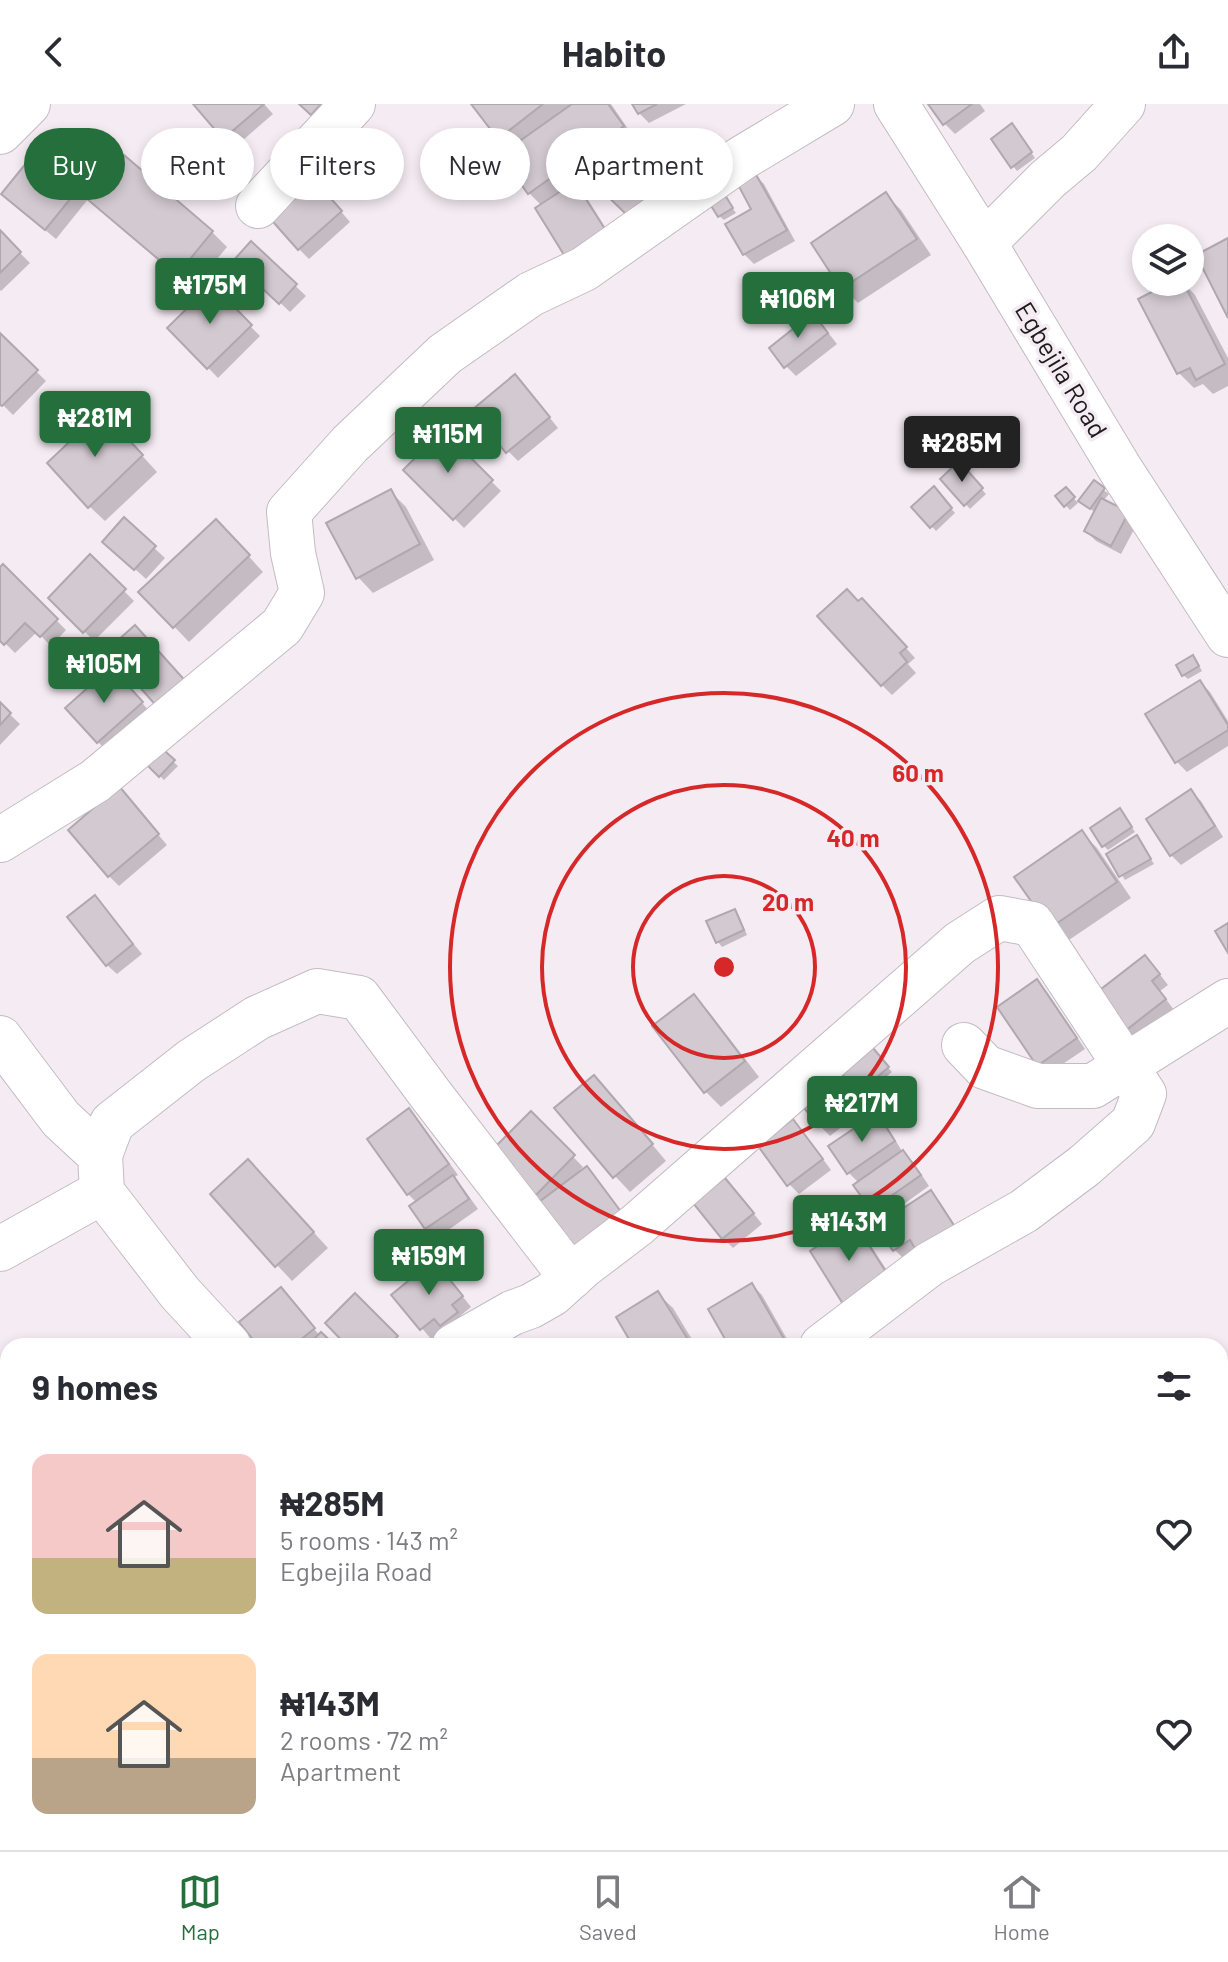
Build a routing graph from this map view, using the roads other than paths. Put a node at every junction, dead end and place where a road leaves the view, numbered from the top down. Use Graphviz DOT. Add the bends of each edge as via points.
graph roads {
  1 [pos="28,104"];
  2 [pos="353,104"];
  3 [pos="832,104"];
  4 [pos="896,104"];
  5 [pos="1123,104"];
  6 [pos="0,132"];
  7 [pos="258,206"];
  8 [pos="984,243"];
  9 [pos="1228,635"];
  10 [pos="0,840"];
  11 [pos="1228,1001"];
  12 [pos="0,1038"];
  13 [pos="964,1045"];
  14 [pos="1126,1065"];
  15 [pos="101,1173"];
  16 [pos="0,1249"];
  17 [pos="571,1277"];
  18 [pos="222,1338"];
  19 [pos="468,1338"];
  20 [pos="833,1338"];
  1 -- 6 [label="street"];
  2 -- 7 [label="street"];
  3 -- 10 [label="street" via="742,158 584,269 531,294 445,354 350,444 289,512 302,593 282,626 95,781"];
  4 -- 8 [label="street, Egbejila Road"];
  5 -- 8 [label="street"];
  8 -- 9 [label="street, Egbejila Road"];
  11 -- 14 [label="street"];
  12 -- 15 [label="street"];
  13 -- 14 [label="street" via="985,1067 1038,1086 1093,1086"];
  14 -- 17 [label="street" via="1032,924 999,918 960,943"];
  14 -- 20 [label="street" via="1144,1094 1133,1123 1024,1211 930,1264"];
  15 -- 16 [label="street"];
  15 -- 17 [label="street" via="112,1123 191,1061 257,1018 317,991 359,998"];
  15 -- 18 [label="street" via="180,1293"];
  17 -- 19 [label="street" via="552,1294"];
}
